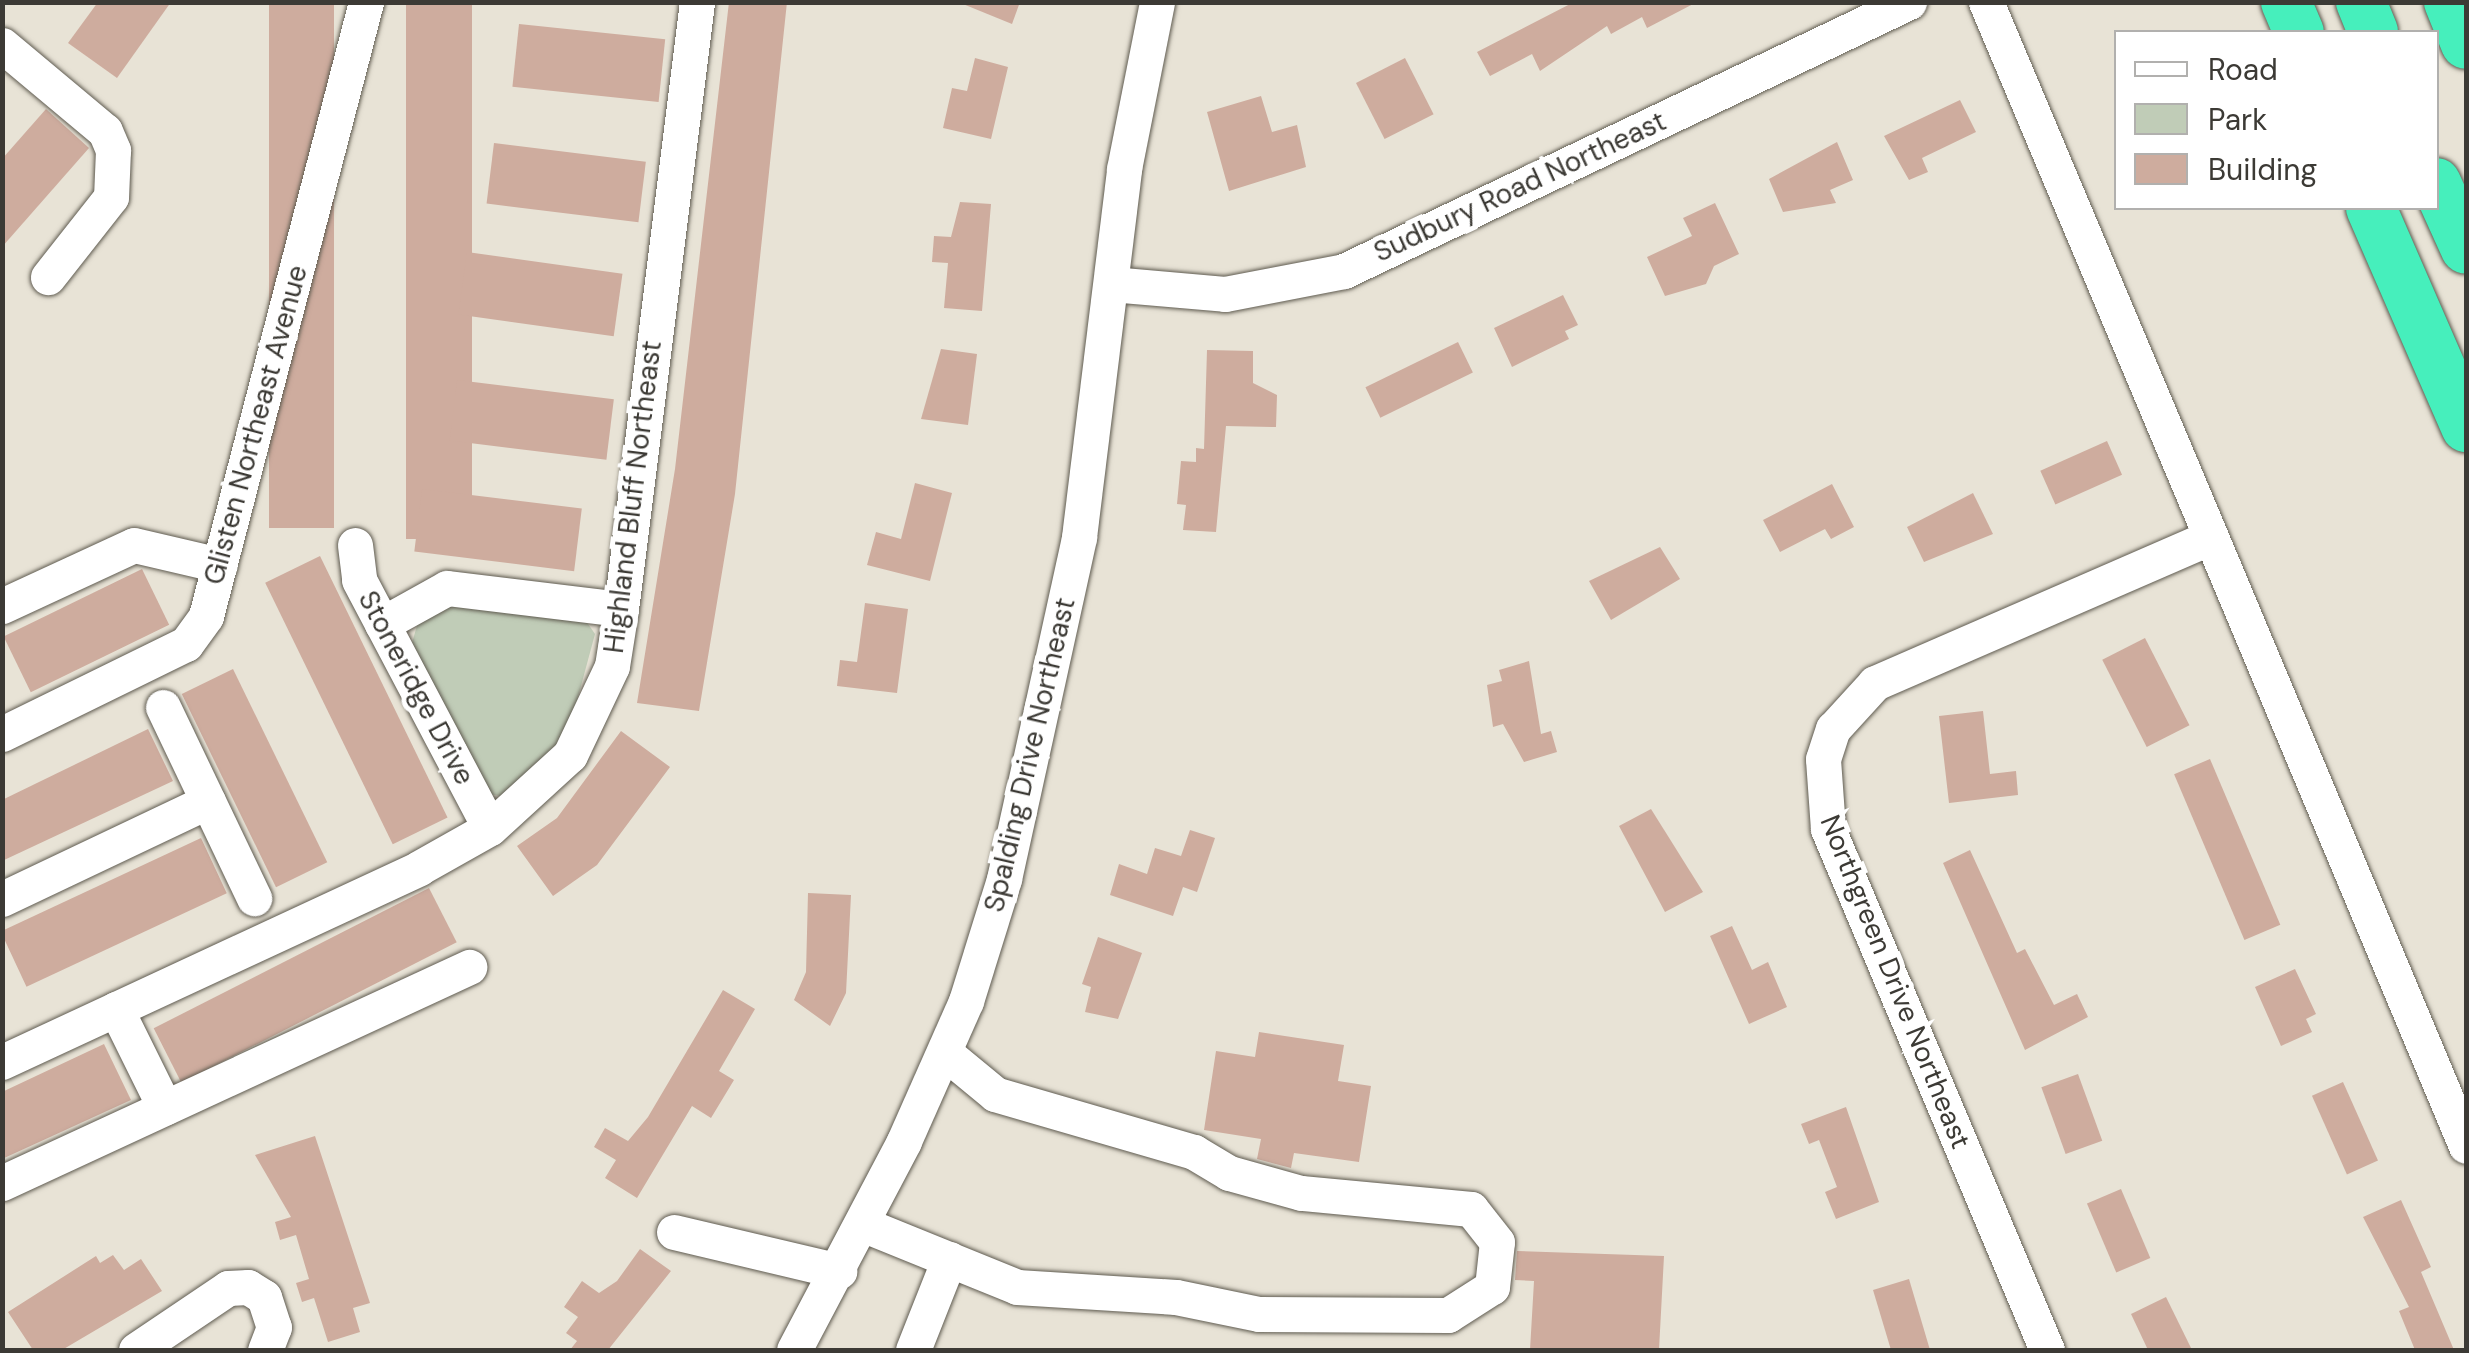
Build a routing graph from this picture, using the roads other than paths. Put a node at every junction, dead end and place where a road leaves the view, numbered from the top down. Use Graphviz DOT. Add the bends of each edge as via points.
graph roads {
  1 [pos="366,2"];
  2 [pos="697,2"];
  3 [pos="1157,2"];
  4 [pos="1909,2"];
  5 [pos="1986,2"];
  6 [pos="2286,2"];
  7 [pos="2361,2"];
  8 [pos="2449,2"];
  9 [pos="2297,30"];
  10 [pos="2372,30"];
  11 [pos="2466,44"];
  12 [pos="2,45"];
  13 [pos="2439,189"];
  14 [pos="2371,210"];
  15 [pos="2466,248"];
  16 [pos="48,277"];
  17 [pos="1111,284"];
  18 [pos="2466,427"];
  19 [pos="2211,537"];
  20 [pos="355,545"];
  21 [pos="220,565"];
  22 [pos="2,606"];
  23 [pos="622,608"];
  24 [pos="382,624"];
  25 [pos="162,706"];
  26 [pos="2,734"];
  27 [pos="208,801"];
  28 [pos="490,828"];
  29 [pos="2,898"];
  30 [pos="254,898"];
  31 [pos="469,967"];
  32 [pos="116,1009"];
  33 [pos="944,1052"];
  34 [pos="2,1062"];
  35 [pos="166,1108"];
  36 [pos="2466,1146"];
  37 [pos="2,1183"];
  38 [pos="862,1224"];
  39 [pos="674,1232"];
  40 [pos="949,1260"];
  41 [pos="839,1271"];
  42 [pos="136,1350"];
  43 [pos="265,1350"];
  44 [pos="794,1350"];
  45 [pos="913,1350"];
  46 [pos="2047,1350"];
  1 -- 21 [label="street, Glisten Northeast Avenue"];
  2 -- 23 [label="street, Highland Bluff Northeast"];
  3 -- 17 [label="street, Spalding Drive Northeast"];
  4 -- 17 [label="street, Sudbury Road Northeast" via="1344,271 1225,294"];
  5 -- 19 [label="street"];
  6 -- 9 [label="highway"];
  7 -- 10 [label="highway"];
  8 -- 11 [label="highway"];
  12 -- 16 [label="street" via="106,131 112,150 111,197"];
  13 -- 15 [label="highway"];
  14 -- 18 [label="highway"];
  17 -- 33 [label="street, Spalding Drive Northeast" via="1054,682 1004,879"];
  19 -- 36 [label="street"];
  19 -- 46 [label="street, Northgreen Drive Northeast" via="1875,682 1833,729 1822,759 1828,828"];
  20 -- 24 [label="street, Stoneridge Drive" via="359,580"];
  21 -- 22 [label="street" via="134,545"];
  21 -- 26 [label="street, Glisten Northeast Avenue" via="206,616 186,644"];
  23 -- 24 [label="street" via="447,588"];
  23 -- 28 [label="street, Highland Bluff Northeast" via="612,666 570,755"];
  24 -- 28 [label="street, Stoneridge Drive"];
  25 -- 27 [label="street"];
  27 -- 29 [label="street"];
  27 -- 30 [label="street"];
  28 -- 32 [label="street, Highland Bluff Northeast"];
  31 -- 35 [label="street"];
  32 -- 34 [label="street, Highland Bluff Northeast"];
  32 -- 35 [label="street"];
  33 -- 38 [label="street, Spalding Drive Northeast"];
  33 -- 40 [label="street" via="995,1094 1194,1152 1229,1173 1332,1196 1470,1209 1496,1242 1492,1288 1448,1315 1337,1320 1017,1287"];
  35 -- 37 [label="street"];
  38 -- 40 [label="street"];
  38 -- 41 [label="street, Spalding Drive Northeast"];
  39 -- 41 [label="street"];
  40 -- 45 [label="street"];
  41 -- 44 [label="street, Spalding Drive Northeast"];
  42 -- 43 [label="street" via="228,1288 248,1287 264,1297 274,1327"];
}
